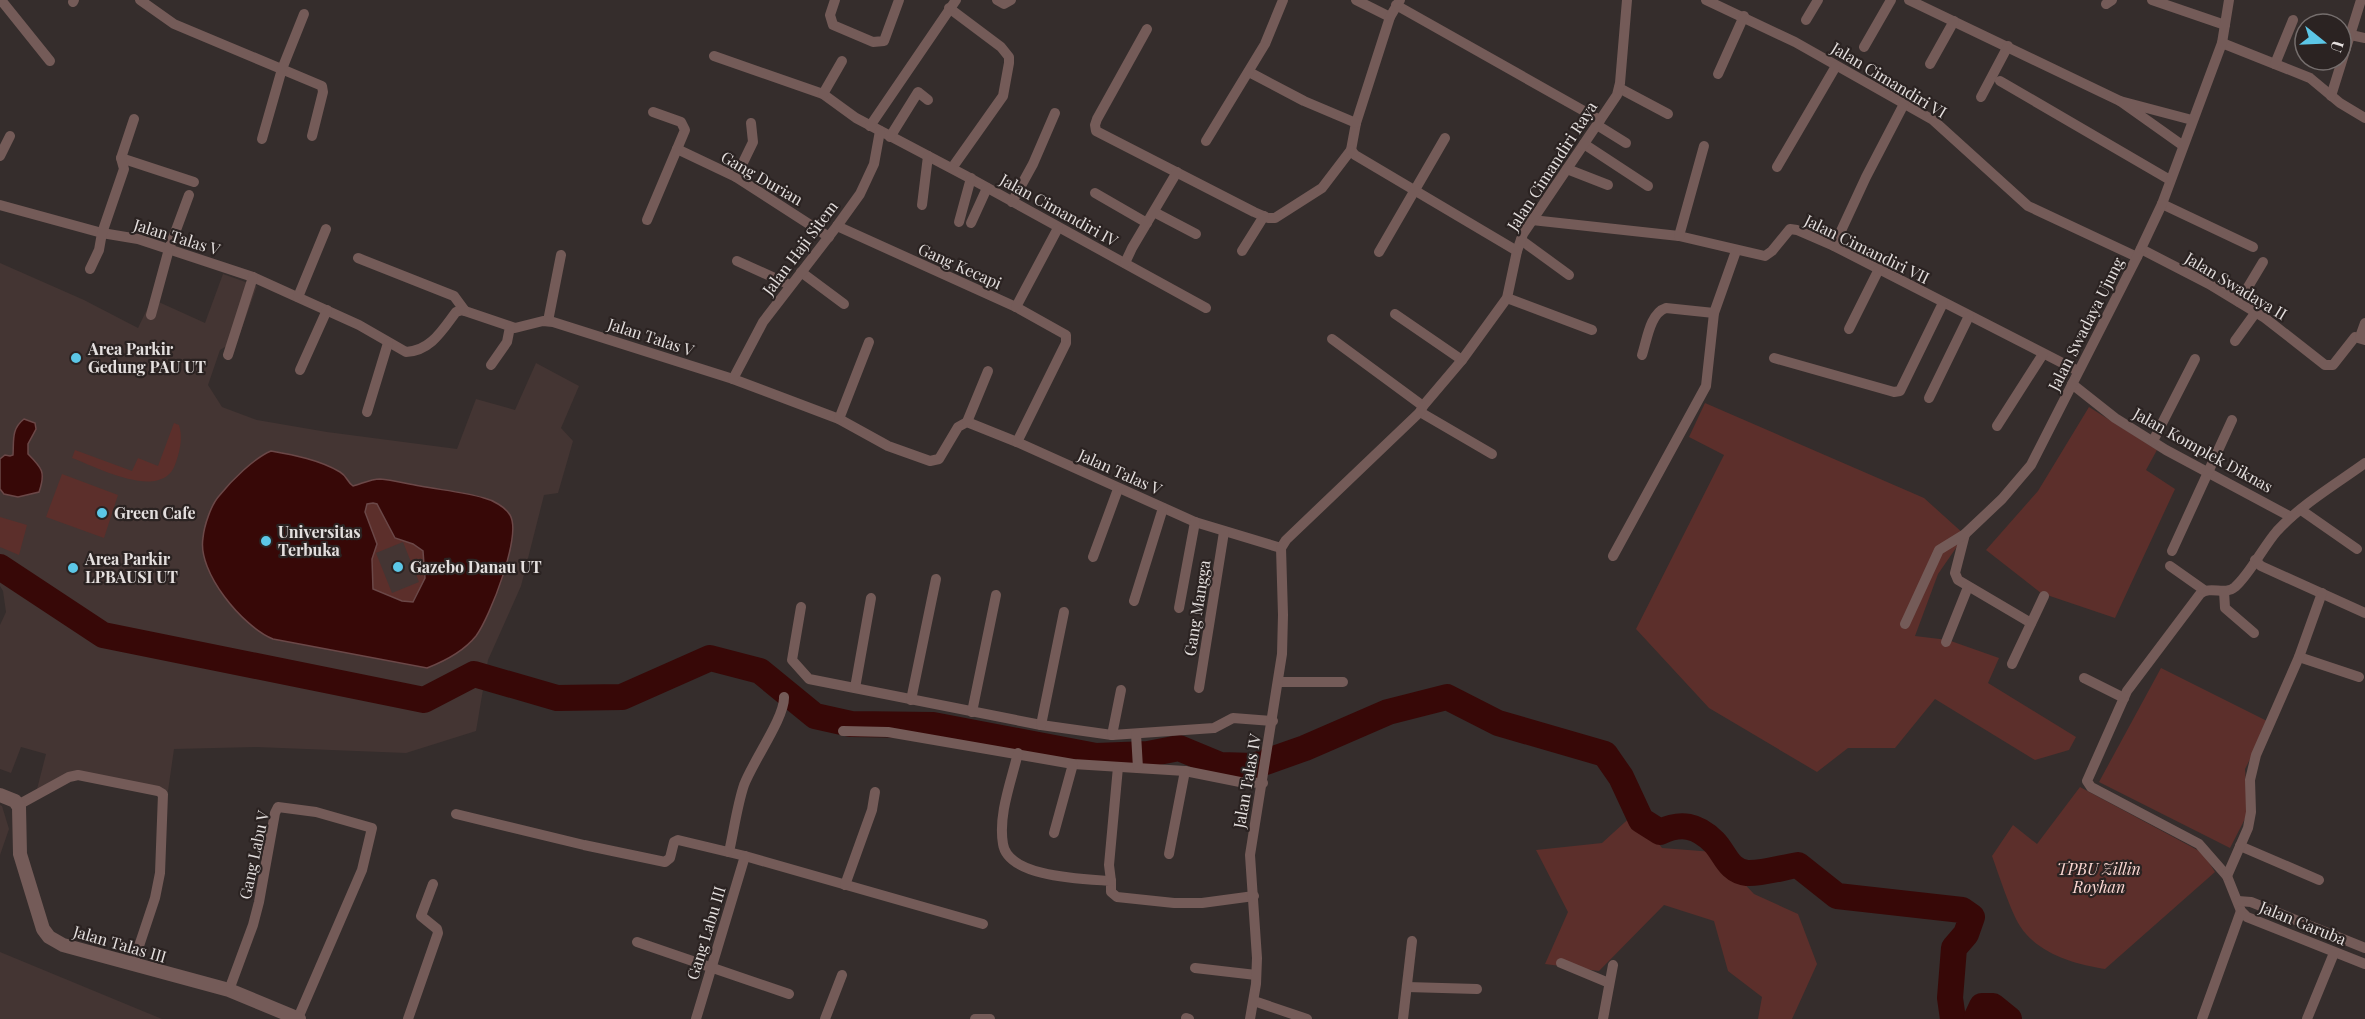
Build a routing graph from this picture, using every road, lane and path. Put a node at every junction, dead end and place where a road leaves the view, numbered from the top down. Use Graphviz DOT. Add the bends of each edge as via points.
graph roads {
  1 [pos="0,0"];
  2 [pos="140,0"];
  3 [pos="835,0"];
  4 [pos="899,0"];
  5 [pos="997,0"];
  6 [pos="1011,0"];
  7 [pos="1283,0"];
  8 [pos="1356,0"];
  9 [pos="1627,0"];
  10 [pos="1707,0"];
  11 [pos="1818,0"];
  12 [pos="1891,0"];
  13 [pos="1909,0"];
  14 [pos="2152,0"];
  15 [pos="2229,0"];
  16 [pos="2361,0"];
  17 [pos="1398,2"];
  18 [pos="953,4"];
  19 [pos="304,14"];
  20 [pos="1744,16"];
  21 [pos="1390,17"];
  22 [pos="1806,20"];
  23 [pos="2293,20"];
  24 [pos="1954,21"];
  25 [pos="2225,26"];
  26 [pos="2353,28"];
  27 [pos="1147,29"];
  28 [pos="2222,43"];
  29 [pos="2008,46"];
  30 [pos="1864,47"];
  31 [pos="714,56"];
  32 [pos="50,61"];
  33 [pos="842,62"];
  34 [pos="1930,64"];
  35 [pos="2275,64"];
  36 [pos="1836,66"];
  37 [pos="282,69"];
  38 [pos="1249,72"];
  39 [pos="2339,72"];
  40 [pos="1718,74"];
  41 [pos="2000,81"];
  42 [pos="1619,88"];
  43 [pos="823,94"];
  44 [pos="2331,96"];
  45 [pos="1981,97"];
  46 [pos="928,100"];
  47 [pos="2121,101"];
  48 [pos="1904,104"];
  49 [pos="653,112"];
  50 [pos="1055,113"];
  51 [pos="2169,113"];
  52 [pos="1668,114"];
  53 [pos="2365,118"];
  54 [pos="134,119"];
  55 [pos="2192,120"];
  56 [pos="751,123"];
  57 [pos="1356,123"];
  58 [pos="1598,123"];
  59 [pos="2162,130"];
  60 [pos="880,131"];
  61 [pos="10,136"];
  62 [pos="312,136"];
  63 [pos="1445,138"];
  64 [pos="262,140"];
  65 [pos="1206,141"];
  66 [pos="1626,143"];
  67 [pos="1584,144"];
  68 [pos="2182,145"];
  69 [pos="1704,146"];
  70 [pos="677,149"];
  71 [pos="1351,150"];
  72 [pos="0,156"];
  73 [pos="928,156"];
  74 [pos="121,158"];
  75 [pos="1777,167"];
  76 [pos="952,168"];
  77 [pos="1567,169"];
  78 [pos="1178,172"];
  79 [pos="736,177"];
  80 [pos="971,178"];
  81 [pos="2170,180"];
  82 [pos="194,182"];
  83 [pos="1608,186"];
  84 [pos="1648,186"];
  85 [pos="987,188"];
  86 [pos="1414,191"];
  87 [pos="1095,193"];
  88 [pos="189,195"];
  89 [pos="1012,202"];
  90 [pos="2162,204"];
  91 [pos="0,205"];
  92 [pos="922,205"];
  93 [pos="1154,212"];
  94 [pos="1264,216"];
  95 [pos="647,220"];
  96 [pos="1532,220"];
  97 [pos="1147,223"];
  98 [pos="837,226"];
  99 [pos="1058,228"];
  100 [pos="326,229"];
  101 [pos="102,233"];
  102 [pos="1196,234"];
  103 [pos="1679,236"];
  104 [pos="829,237"];
  105 [pos="1519,246"];
  106 [pos="1834,246"];
  107 [pos="2253,247"];
  108 [pos="169,249"];
  109 [pos="1242,251"];
  110 [pos="1736,251"];
  111 [pos="1379,252"];
  112 [pos="2139,253"];
  113 [pos="561,255"];
  114 [pos="358,258"];
  115 [pos="737,261"];
  116 [pos="2264,262"];
  117 [pos="1125,263"];
  118 [pos="90,269"];
  119 [pos="1879,269"];
  120 [pos="801,272"];
  121 [pos="1569,275"];
  122 [pos="253,277"];
  123 [pos="790,285"];
  124 [pos="298,297"];
  125 [pos="1507,298"];
  126 [pos="2239,302"];
  127 [pos="1943,303"];
  128 [pos="844,304"];
  129 [pos="1016,308"];
  130 [pos="1206,308"];
  131 [pos="327,310"];
  132 [pos="465,311"];
  133 [pos="2256,312"];
  134 [pos="1714,313"];
  135 [pos="1395,314"];
  136 [pos="151,315"];
  137 [pos="1969,316"];
  138 [pos="548,321"];
  139 [pos="2365,323"];
  140 [pos="510,327"];
  141 [pos="1849,329"];
  142 [pos="1592,330"];
  143 [pos="2363,338"];
  144 [pos="1332,339"];
  145 [pos="2235,341"];
  146 [pos="869,342"];
  147 [pos="388,343"];
  148 [pos="2043,354"];
  149 [pos="1642,355"];
  150 [pos="228,356"];
  151 [pos="1774,358"];
  152 [pos="2195,359"];
  153 [pos="1462,360"];
  154 [pos="490,365"];
  155 [pos="300,370"];
  156 [pos="988,371"];
  157 [pos="2078,371"];
  158 [pos="733,379"];
  159 [pos="2072,384"];
  160 [pos="1929,399"];
  161 [pos="1422,409"];
  162 [pos="367,412"];
  163 [pos="839,418"];
  164 [pos="2232,420"];
  165 [pos="967,422"];
  166 [pos="1997,426"];
  167 [pos="2153,441"];
  168 [pos="1017,442"];
  169 [pos="1492,454"];
  170 [pos="2365,463"];
  171 [pos="2208,471"];
  172 [pos="1118,489"];
  173 [pos="1163,508"];
  174 [pos="2301,510"];
  175 [pos="2291,517"];
  176 [pos="1195,522"];
  177 [pos="1224,532"];
  178 [pos="1965,534"];
  179 [pos="1281,548"];
  180 [pos="2357,549"];
  181 [pos="2172,551"];
  182 [pos="1613,556"];
  183 [pos="1093,557"];
  184 [pos="2255,560"];
  185 [pos="2170,566"];
  186 [pos="936,579"];
  187 [pos="1968,587"];
  188 [pos="2204,591"];
  189 [pos="2224,591"];
  190 [pos="2322,593"];
  191 [pos="996,595"];
  192 [pos="2044,596"];
  193 [pos="871,598"];
  194 [pos="1134,601"];
  195 [pos="801,607"];
  196 [pos="1179,608"];
  197 [pos="1064,612"];
  198 [pos="2365,613"];
  199 [pos="2031,623"];
  200 [pos="1905,624"];
  201 [pos="2254,633"];
  202 [pos="1946,642"];
  203 [pos="2299,657"];
  204 [pos="2012,664"];
  205 [pos="2359,677"];
  206 [pos="2084,678"];
  207 [pos="1279,682"];
  208 [pos="1343,682"];
  209 [pos="855,688"];
  210 [pos="1199,688"];
  211 [pos="1121,690"];
  212 [pos="784,697"];
  213 [pos="2124,698"];
  214 [pos="910,700"];
  215 [pos="972,712"];
  216 [pos="1273,721"];
  217 [pos="1041,725"];
  218 [pos="843,731"];
  219 [pos="1136,734"];
  220 [pos="1112,735"];
  221 [pos="1018,753"];
  222 [pos="1138,761"];
  223 [pos="1073,764"];
  224 [pos="1118,767"];
  225 [pos="1185,771"];
  226 [pos="1263,779"];
  227 [pos="875,792"];
  228 [pos="0,795"];
  229 [pos="18,805"];
  230 [pos="456,814"];
  231 [pos="1054,833"];
  232 [pos="2240,846"];
  233 [pos="729,852"];
  234 [pos="1168,854"];
  235 [pos="745,856"];
  236 [pos="2227,876"];
  237 [pos="2319,880"];
  238 [pos="1111,881"];
  239 [pos="433,884"];
  240 [pos="845,885"];
  241 [pos="1254,896"];
  242 [pos="2237,902"];
  243 [pos="983,924"];
  244 [pos="1412,941"];
  245 [pos="637,942"];
  246 [pos="2365,948"];
  247 [pos="2334,953"];
  248 [pos="133,963"];
  249 [pos="1561,963"];
  250 [pos="2365,964"];
  251 [pos="1613,965"];
  252 [pos="1195,968"];
  253 [pos="711,969"];
  254 [pos="842,975"];
  255 [pos="1256,975"];
  256 [pos="1609,983"];
  257 [pos="1407,987"];
  258 [pos="1477,989"];
  259 [pos="228,990"];
  260 [pos="789,994"];
  261 [pos="1254,1001"];
  262 [pos="298,1019"];
  263 [pos="408,1019"];
  264 [pos="696,1019"];
  265 [pos="825,1019"];
  266 [pos="975,1019"];
  267 [pos="990,1019"];
  268 [pos="1250,1019"];
  269 [pos="1307,1019"];
  270 [pos="1403,1019"];
  271 [pos="1603,1019"];
  272 [pos="2202,1019"];
  273 [pos="2307,1019"];
  1 -- 32 [label="street"];
  2 -- 37 [label="street" via="174,24"];
  3 -- 4 [label="street" via="830,15 833,25 879,42 884,40"];
  5 -- 6 [label="street" via="1004,4"];
  7 -- 38 [label="street"];
  8 -- 21 [label="street"];
  9 -- 42 [label="street, Jalan Cimandiri Raya"];
  10 -- 20 [label="street, Jalan Cimandiri VI"];
  11 -- 22 [label="street"];
  12 -- 30 [label="street"];
  13 -- 24 [label="street"];
  14 -- 25 [label="street"];
  15 -- 25 [label="street, Jalan Swadaya Ujung"];
  16 -- 26 [label="street"];
  17 -- 21 [label="street"];
  17 -- 58 [label="street"];
  18 -- 60 [label="street, Jalan Haji Sitem"];
  18 -- 76 [label="street" via="1001,47 1009,63 1003,96"];
  19 -- 37 [label="street"];
  20 -- 36 [label="street, Jalan Cimandiri VI"];
  20 -- 40 [label="street"];
  21 -- 57 [label="street"];
  23 -- 35 [label="street"];
  24 -- 29 [label="street"];
  24 -- 34 [label="street"];
  25 -- 28 [label="street, Jalan Swadaya Ujung"];
  27 -- 78 [label="street" via="1095,125 1096,131"];
  28 -- 35 [label="street"];
  28 -- 55 [label="street, Jalan Swadaya Ujung"];
  29 -- 45 [label="street"];
  29 -- 47 [label="street"];
  31 -- 43 [label="street, Jalan Cimandiri IV"];
  33 -- 43 [label="street"];
  35 -- 44 [label="street" via="2310,78"];
  36 -- 48 [label="street, Jalan Cimandiri VI"];
  36 -- 75 [label="street"];
  37 -- 62 [label="street" via="323,87"];
  37 -- 64 [label="street"];
  38 -- 57 [label="street"];
  38 -- 65 [label="street"];
  39 -- 44 [label="street"];
  41 -- 81 [label="street"];
  42 -- 52 [label="street"];
  42 -- 58 [label="street, Jalan Cimandiri Raya"];
  43 -- 60 [label="street, Jalan Cimandiri IV"];
  44 -- 53 [label="street"];
  46 -- 60 [label="street" via="918,92"];
  47 -- 51 [label="street"];
  47 -- 59 [label="street"];
  48 -- 106 [label="street"];
  48 -- 112 [label="street, Jalan Cimandiri VI" via="1934,120 2028,206"];
  49 -- 70 [label="street" via="683,124 685,130"];
  50 -- 89 [label="street"];
  51 -- 55 [label="street"];
  51 -- 59 [label="street"];
  54 -- 74 [label="street"];
  55 -- 68 [label="street, Jalan Swadaya Ujung"];
  56 -- 79 [label="street" via="753,142"];
  57 -- 71 [label="street"];
  58 -- 66 [label="street"];
  58 -- 67 [label="street, Jalan Cimandiri Raya"];
  59 -- 68 [label="street"];
  60 -- 73 [label="street, Jalan Cimandiri IV"];
  60 -- 98 [label="street, Jalan Haji Sitem" via="874,164 860,194"];
  61 -- 72 [label="street"];
  63 -- 86 [label="street"];
  67 -- 77 [label="street, Jalan Cimandiri Raya"];
  67 -- 84 [label="street"];
  68 -- 81 [label="street, Jalan Swadaya Ujung"];
  69 -- 103 [label="street"];
  70 -- 79 [label="street, Gang Durian"];
  70 -- 95 [label="street"];
  71 -- 86 [label="street"];
  71 -- 94 [label="street" via="1322,188 1275,218"];
  73 -- 76 [label="street, Jalan Cimandiri IV"];
  73 -- 92 [label="street"];
  74 -- 82 [label="street"];
  74 -- 101 [label="street" via="124,169"];
  76 -- 80 [label="street, Jalan Cimandiri IV"];
  77 -- 83 [label="street"];
  77 -- 96 [label="street, Jalan Cimandiri Raya"];
  78 -- 93 [label="street, Jalan Cimandiri IV"];
  78 -- 94 [label="street"];
  79 -- 104 [label="street, Gang Durian"];
  80 -- 85 [label="street, Jalan Cimandiri IV"];
  80 -- 85 [label="street" via="965,223"];
  81 -- 90 [label="street, Jalan Swadaya Ujung"];
  85 -- 89 [label="street, Jalan Cimandiri IV"];
  86 -- 105 [label="street"];
  86 -- 111 [label="street"];
  87 -- 97 [label="street"];
  88 -- 108 [label="street"];
  89 -- 99 [label="street, Jalan Cimandiri IV"];
  90 -- 107 [label="street"];
  90 -- 112 [label="street, Jalan Swadaya Ujung"];
  91 -- 101 [label="street, Jalan Talas V"];
  93 -- 97 [label="street, Jalan Cimandiri IV"];
  93 -- 102 [label="street"];
  94 -- 109 [label="street"];
  96 -- 103 [label="street, Jalan Cimandiri VII"];
  96 -- 105 [label="street, Jalan Cimandiri Raya"];
  97 -- 117 [label="street, Jalan Cimandiri IV"];
  98 -- 104 [label="street, Jalan Haji Sitem"];
  98 -- 129 [label="street, Gang Kecapi"];
  99 -- 117 [label="street, Jalan Cimandiri IV"];
  99 -- 129 [label="street"];
  100 -- 124 [label="street"];
  101 -- 108 [label="street, Jalan Talas V"];
  101 -- 118 [label="street"];
  103 -- 110 [label="street, Jalan Cimandiri VII"];
  104 -- 120 [label="street, Jalan Haji Sitem"];
  105 -- 121 [label="street"];
  105 -- 125 [label="street, Jalan Cimandiri Raya"];
  106 -- 110 [label="street, Jalan Cimandiri VII" via="1790,229 1765,256"];
  106 -- 119 [label="street, Jalan Cimandiri VII"];
  108 -- 122 [label="street, Jalan Talas V"];
  108 -- 136 [label="street"];
  110 -- 134 [label="street"];
  112 -- 126 [label="street, Jalan Swadaya II"];
  112 -- 157 [label="street, Jalan Swadaya Ujung"];
  113 -- 138 [label="street"];
  114 -- 132 [label="street" via="454,296"];
  115 -- 123 [label="street"];
  116 -- 126 [label="street"];
  117 -- 130 [label="street"];
  119 -- 127 [label="street, Jalan Cimandiri VII"];
  119 -- 141 [label="street"];
  120 -- 123 [label="street, Jalan Haji Sitem"];
  120 -- 128 [label="street"];
  122 -- 124 [label="street, Jalan Talas V"];
  122 -- 150 [label="street"];
  123 -- 158 [label="street, Jalan Haji Sitem" via="755,334"];
  124 -- 131 [label="street, Jalan Talas V"];
  125 -- 142 [label="street"];
  125 -- 153 [label="street, Jalan Cimandiri Raya"];
  126 -- 133 [label="street, Jalan Swadaya II"];
  127 -- 137 [label="street, Jalan Cimandiri VII"];
  127 -- 151 [label="street" via="1904,386 1897,392"];
  129 -- 168 [label="street, Gang Kecapi" via="1063,332 1067,338"];
  131 -- 147 [label="street, Jalan Talas V"];
  131 -- 155 [label="street"];
  132 -- 140 [label="street"];
  132 -- 147 [label="street, Jalan Talas V" via="456,312 423,348 406,352"];
  133 -- 143 [label="street, Jalan Swadaya II" via="2329,366 2355,337"];
  133 -- 145 [label="street"];
  134 -- 149 [label="street" via="1659,310"];
  134 -- 182 [label="street" via="1706,386"];
  135 -- 153 [label="street"];
  137 -- 148 [label="street, Jalan Cimandiri VII"];
  137 -- 160 [label="street"];
  138 -- 140 [label="street"];
  138 -- 158 [label="street, Jalan Talas V"];
  139 -- 143 [label="street"];
  140 -- 154 [label="street" via="507,342"];
  144 -- 161 [label="street"];
  146 -- 163 [label="street"];
  147 -- 162 [label="street"];
  148 -- 157 [label="street, Jalan Cimandiri VII"];
  148 -- 166 [label="street"];
  152 -- 167 [label="street"];
  153 -- 161 [label="street, Jalan Cimandiri Raya"];
  156 -- 165 [label="street"];
  157 -- 159 [label="street, Jalan Swadaya Ujung"];
  158 -- 163 [label="street, Jalan Talas V"];
  159 -- 167 [label="street, Jalan Komplek Diknas" via="2115,418"];
  159 -- 178 [label="street, Jalan Swadaya Ujung" via="2031,465"];
  161 -- 169 [label="street"];
  161 -- 179 [label="street, Jalan Cimandiri Raya"];
  163 -- 165 [label="street, Jalan Talas V" via="888,446 930,461 939,459 958,427"];
  164 -- 171 [label="street"];
  165 -- 168 [label="street, Jalan Talas V"];
  167 -- 171 [label="street, Jalan Komplek Diknas"];
  168 -- 172 [label="street, Jalan Talas V"];
  170 -- 174 [label="street"];
  171 -- 175 [label="street, Jalan Komplek Diknas"];
  171 -- 181 [label="street"];
  172 -- 173 [label="street, Jalan Talas V"];
  172 -- 183 [label="street"];
  173 -- 176 [label="street, Jalan Talas V"];
  173 -- 194 [label="street"];
  174 -- 175 [label="street"];
  174 -- 180 [label="street"];
  175 -- 184 [label="street"];
  176 -- 177 [label="street, Jalan Talas V"];
  176 -- 196 [label="street"];
  177 -- 179 [label="street, Jalan Talas V"];
  177 -- 210 [label="street, Gang Mangga"];
  178 -- 187 [label="street" via="1955,573"];
  178 -- 200 [label="street, Jalan Swadaya Ujung" via="1939,550"];
  179 -- 207 [label="street, Jalan Talas IV"];
  184 -- 189 [label="street" via="2235,587"];
  184 -- 190 [label="street"];
  185 -- 188 [label="street"];
  186 -- 214 [label="street"];
  187 -- 199 [label="street"];
  187 -- 202 [label="street"];
  188 -- 189 [label="street"];
  188 -- 213 [label="street"];
  189 -- 201 [label="street" via="2225,608"];
  190 -- 198 [label="street"];
  190 -- 203 [label="street"];
  191 -- 215 [label="street"];
  192 -- 199 [label="street"];
  193 -- 209 [label="street"];
  195 -- 209 [label="street" via="792,660 809,679"];
  197 -- 217 [label="street"];
  199 -- 204 [label="street"];
  203 -- 205 [label="street"];
  203 -- 232 [label="street" via="2256,755 2250,780 2250,820"];
  206 -- 213 [label="street"];
  207 -- 208 [label="street"];
  207 -- 216 [label="street, Jalan Talas IV"];
  209 -- 214 [label="street"];
  211 -- 220 [label="street"];
  212 -- 233 [label="street" via="781,712 744,787"];
  213 -- 236 [label="street" via="2089,773 2088,784 2199,844"];
  214 -- 215 [label="street"];
  215 -- 217 [label="street"];
  216 -- 219 [label="street" via="1233,718 1214,728"];
  216 -- 226 [label="street, Jalan Talas IV"];
  217 -- 220 [label="street"];
  218 -- 221 [label="street" via="888,732"];
  219 -- 220 [label="street"];
  219 -- 222 [label="street"];
  221 -- 223 [label="street"];
  221 -- 238 [label="street" via="1005,803 1003,847 1023,866 1058,878"];
  222 -- 224 [label="street"];
  222 -- 225 [label="street"];
  223 -- 224 [label="street"];
  223 -- 231 [label="street"];
  224 -- 238 [label="street"];
  225 -- 226 [label="street" via="1240,782"];
  225 -- 234 [label="street"];
  226 -- 241 [label="street, Jalan Talas IV" via="1250,855"];
  227 -- 240 [label="street"];
  228 -- 229 [label="street"];
  229 -- 248 [label="street, Jalan Talas III" via="20,854 46,934 63,945"];
  229 -- 248 [label="street" via="78,775 163,794 160,873"];
  230 -- 233 [label="street" via="665,862 676,840"];
  232 -- 236 [label="street"];
  232 -- 237 [label="street"];
  233 -- 235 [label="street"];
  235 -- 240 [label="street"];
  235 -- 253 [label="street, Gang Labu III"];
  236 -- 242 [label="street"];
  238 -- 241 [label="street" via="1111,892 1117,897 1174,903"];
  239 -- 263 [label="street" via="421,916 438,933"];
  240 -- 243 [label="street"];
  241 -- 255 [label="street, Jalan Talas IV"];
  242 -- 246 [label="street, Jalan Garuba" via="2251,902"];
  242 -- 247 [label="street, Jalan Garuba" via="2247,917"];
  242 -- 272 [label="street"];
  244 -- 257 [label="street"];
  245 -- 253 [label="street"];
  247 -- 250 [label="street, Jalan Garuba"];
  247 -- 273 [label="street"];
  248 -- 259 [label="street, Jalan Talas III"];
  249 -- 256 [label="street"];
  251 -- 256 [label="street"];
  252 -- 255 [label="street"];
  253 -- 260 [label="street"];
  253 -- 264 [label="street, Gang Labu III"];
  254 -- 265 [label="street"];
  255 -- 261 [label="street, Jalan Talas IV"];
  256 -- 271 [label="street"];
  257 -- 258 [label="street"];
  257 -- 270 [label="street"];
  259 -- 262 [label="street, Jalan Talas III"];
  259 -- 262 [label="street, Gang Labu V" via="259,902 278,807 316,812 372,828 362,870"];
  261 -- 268 [label="street, Jalan Talas IV"];
  261 -- 269 [label="street"];
  266 -- 267 [label="street"];
}
